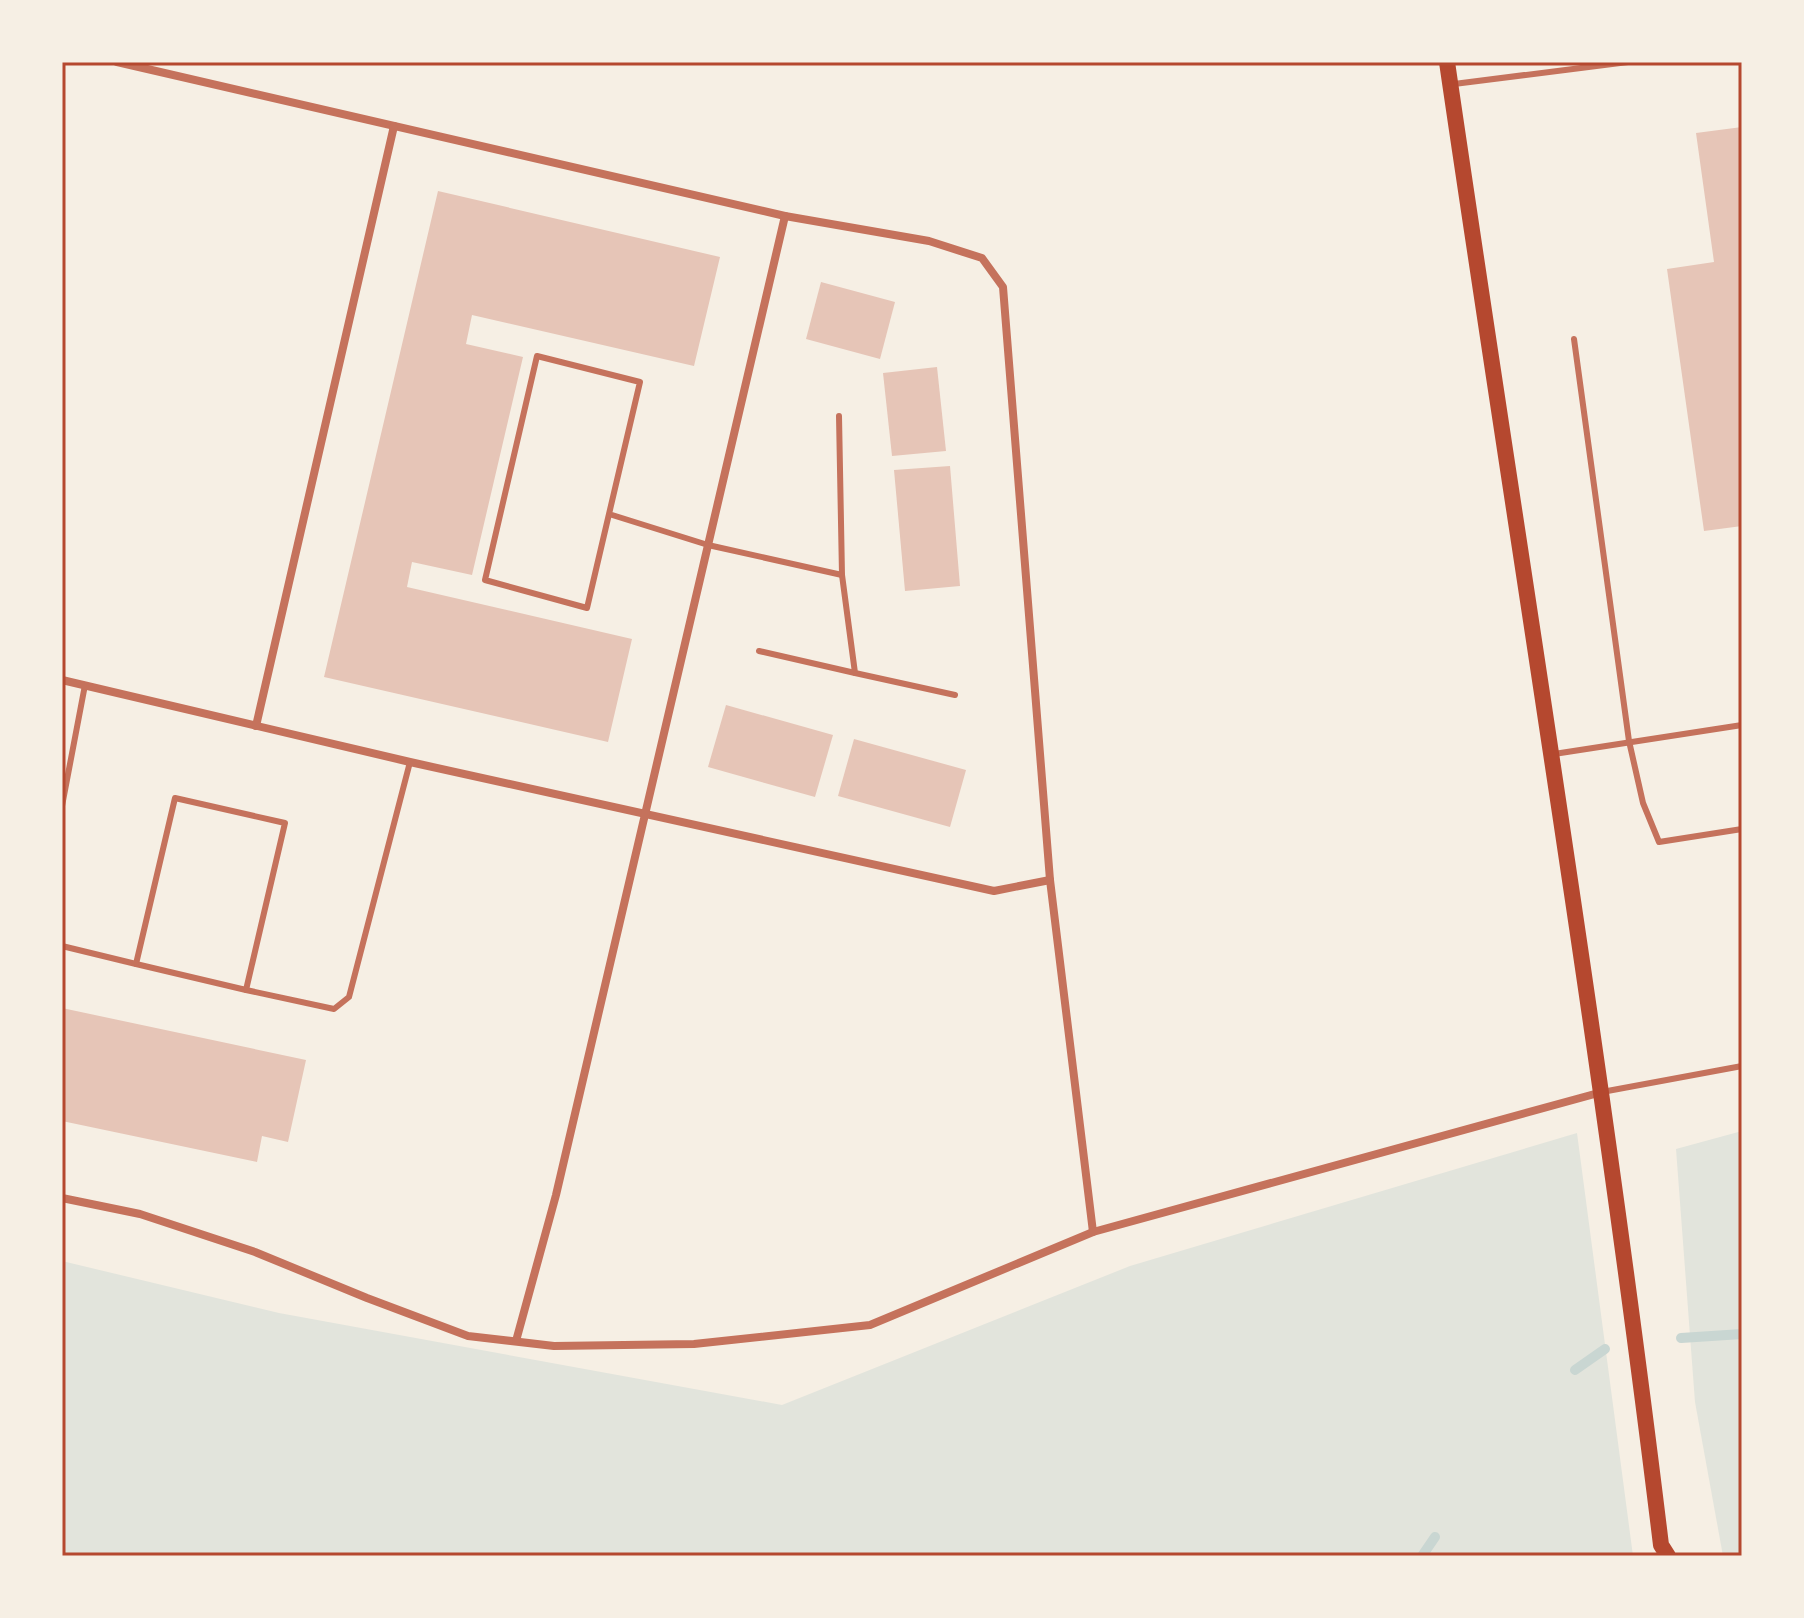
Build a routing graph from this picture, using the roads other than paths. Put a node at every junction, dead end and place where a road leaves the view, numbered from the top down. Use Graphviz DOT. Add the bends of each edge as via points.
graph roads {
  1 [pos="117,62"];
  2 [pos="1447,62"];
  3 [pos="1628,62"];
  4 [pos="1450,84"];
  5 [pos="394,126"];
  6 [pos="785,216"];
  7 [pos="1574,339"];
  8 [pos="839,416"];
  9 [pos="609,514"];
  10 [pos="708,545"];
  11 [pos="842,575"];
  12 [pos="759,651"];
  13 [pos="855,673"];
  14 [pos="62,680"];
  15 [pos="85,685"];
  16 [pos="955,695"];
  17 [pos="1742,725"];
  18 [pos="256,726"];
  19 [pos="1629,741"];
  20 [pos="1550,755"];
  21 [pos="410,762"];
  22 [pos="62,806"];
  23 [pos="644,814"];
  24 [pos="1742,829"];
  25 [pos="1050,880"];
  26 [pos="62,946"];
  27 [pos="136,964"];
  28 [pos="246,990"];
  29 [pos="1742,1066"];
  30 [pos="1602,1092"];
  31 [pos="62,1198"];
  32 [pos="1093,1232"];
  33 [pos="516,1341"];
  34 [pos="1662,1552"];
  1 -- 5 [label="street"];
  2 -- 4 [label="main road"];
  3 -- 4 [label="lane"];
  4 -- 20 [label="main road"];
  5 -- 6 [label="street"];
  5 -- 18 [label="street"];
  6 -- 10 [label="street"];
  6 -- 25 [label="street" via="929,241 982,258 1003,287"];
  7 -- 19 [label="lane"];
  8 -- 11 [label="lane"];
  9 -- 9 [label="lane" via="640,382 537,356 485,580 587,608"];
  9 -- 10 [label="lane"];
  10 -- 11 [label="lane"];
  10 -- 23 [label="street"];
  11 -- 13 [label="lane"];
  12 -- 13 [label="lane"];
  13 -- 16 [label="lane"];
  14 -- 15 [label="street"];
  15 -- 18 [label="street"];
  15 -- 22 [label="lane"];
  17 -- 19 [label="lane"];
  18 -- 21 [label="street"];
  19 -- 20 [label="lane"];
  19 -- 24 [label="lane" via="1643,803 1659,842"];
  20 -- 30 [label="main road"];
  21 -- 23 [label="street"];
  21 -- 28 [label="lane" via="349,997 334,1009"];
  23 -- 25 [label="street" via="994,891"];
  23 -- 33 [label="street" via="556,1195"];
  25 -- 32 [label="street"];
  26 -- 27 [label="lane"];
  27 -- 28 [label="lane"];
  27 -- 28 [label="lane" via="175,798 285,823"];
  29 -- 30 [label="lane"];
  30 -- 32 [label="street"];
  30 -- 34 [label="main road"];
  31 -- 33 [label="street" via="140,1214 255,1252 468,1336"];
  32 -- 33 [label="street" via="870,1325 694,1344 554,1346"];
}
